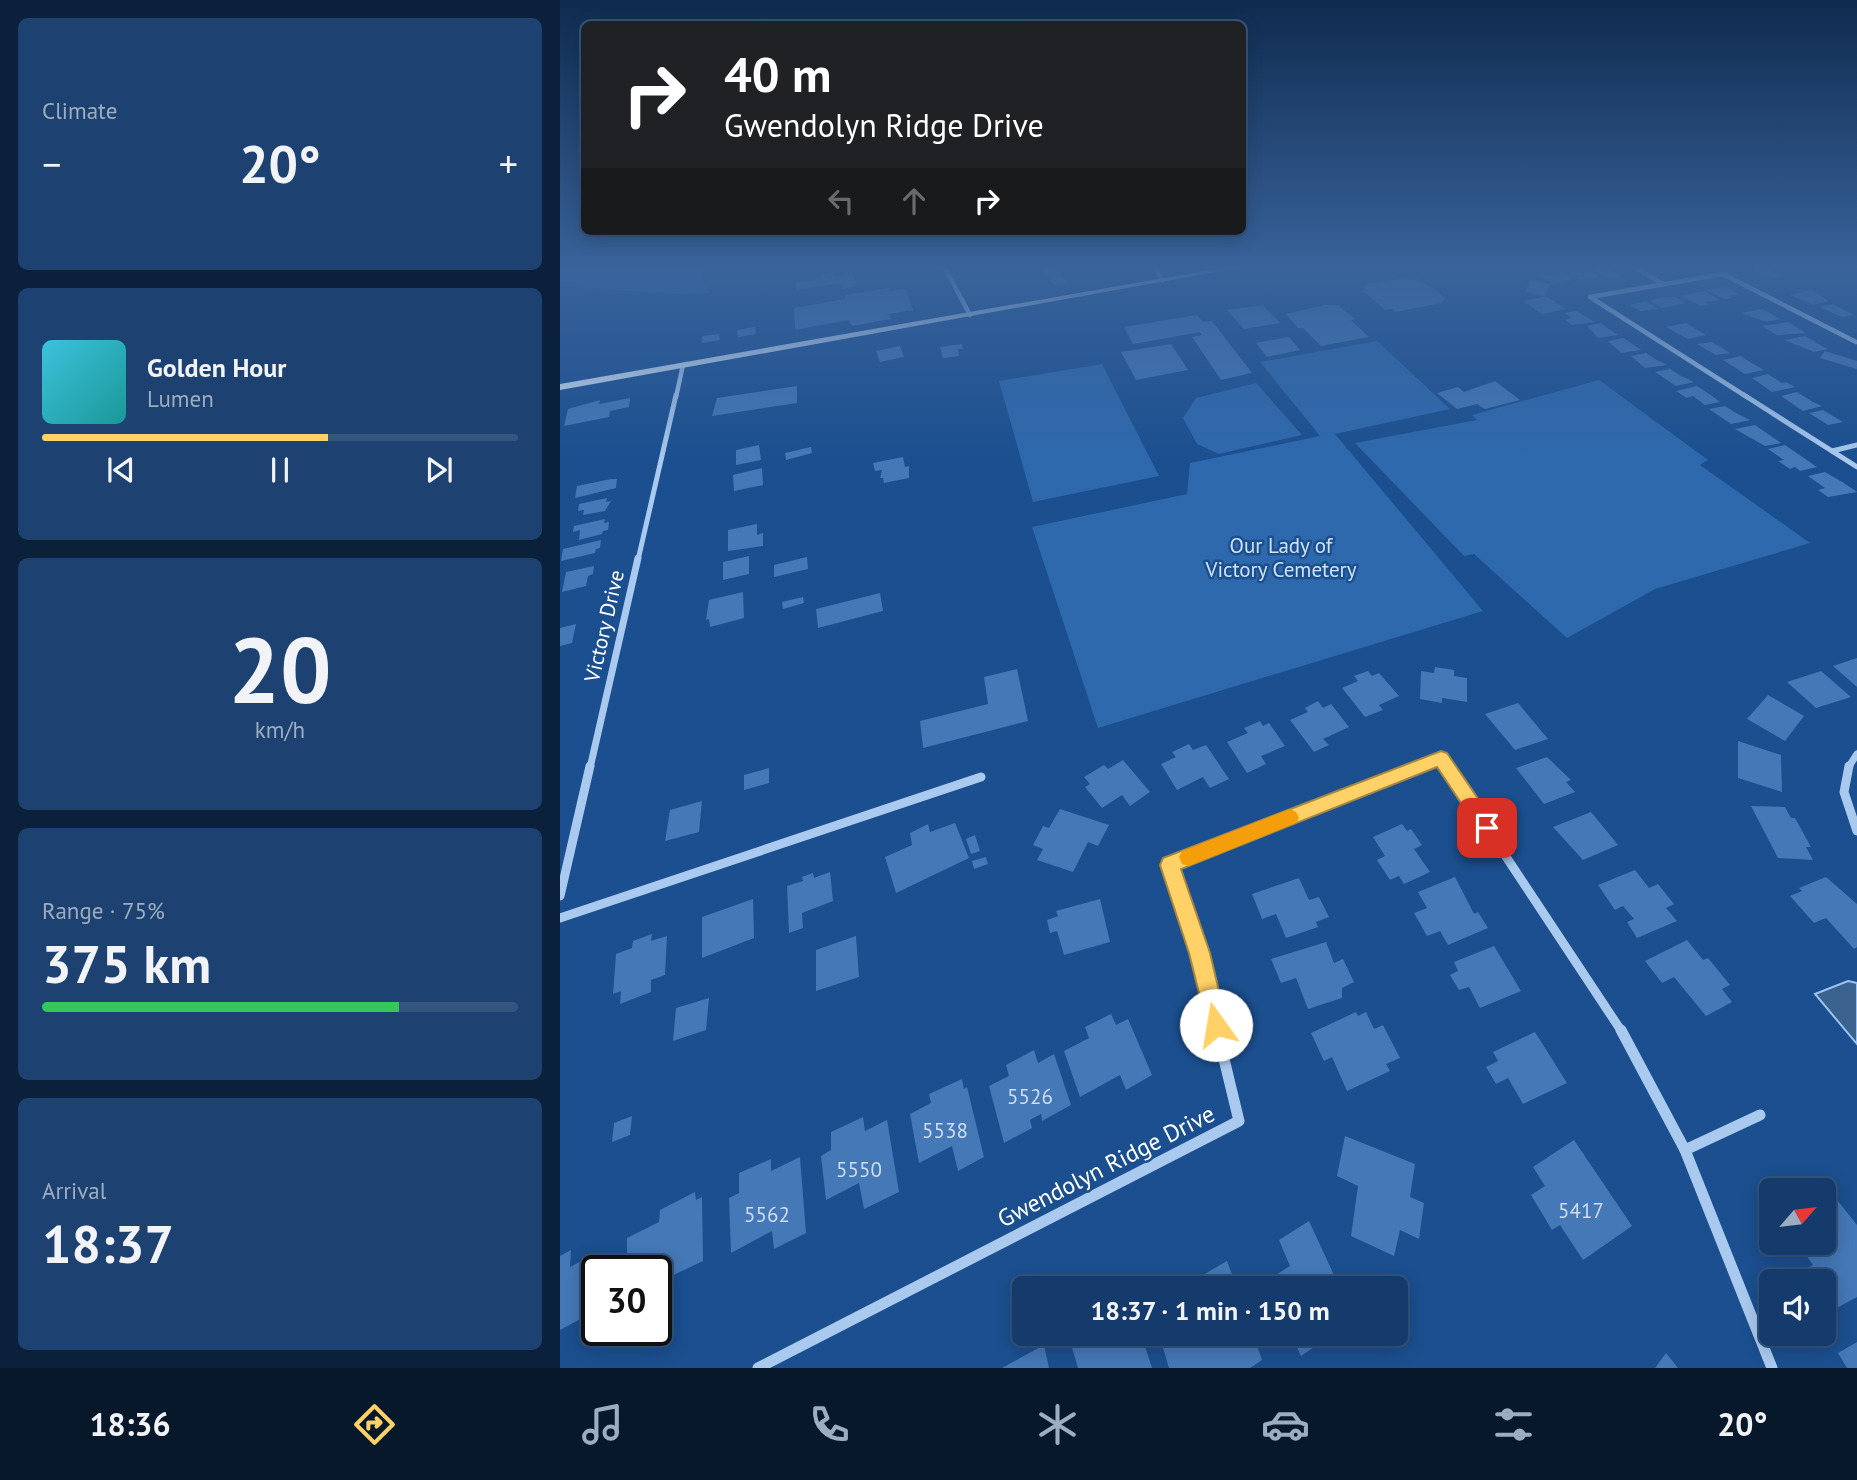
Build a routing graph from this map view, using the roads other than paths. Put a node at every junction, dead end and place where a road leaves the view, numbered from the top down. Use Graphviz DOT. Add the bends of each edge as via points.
graph roads {
  1 [pos="873,332"];
  2 [pos="1645,332"];
  3 [pos="1836,332"];
  4 [pos="1856,342"];
  5 [pos="683,365"];
  6 [pos="560,387"];
  7 [pos="1857,445"];
  8 [pos="1832,451"];
  9 [pos="1857,467"];
  10 [pos="1857,754"];
  11 [pos="981,777"];
  12 [pos="1857,831"];
  13 [pos="560,895"];
  14 [pos="560,918"];
  15 [pos="1760,1115"];
  16 [pos="1685,1150"];
  17 [pos="758,1368"];
  18 [pos="1772,1368"];
  1 -- 5 [label="street"];
  2 -- 8 [label="street"];
  3 -- 4 [label="street"];
  5 -- 6 [label="street"];
  5 -- 13 [label="street, Victory Drive"];
  7 -- 8 [label="street"];
  8 -- 9 [label="street"];
  10 -- 12 [label="street" via="1845,772 1843,793"];
  11 -- 14 [label="street"];
  15 -- 16 [label="street"];
  16 -- 17 [label="street, Gwendolyn Ridge Drive" via="1612,1013 1441,758 1170,865 1199,953 1239,1121"];
  16 -- 18 [label="street"];
}
